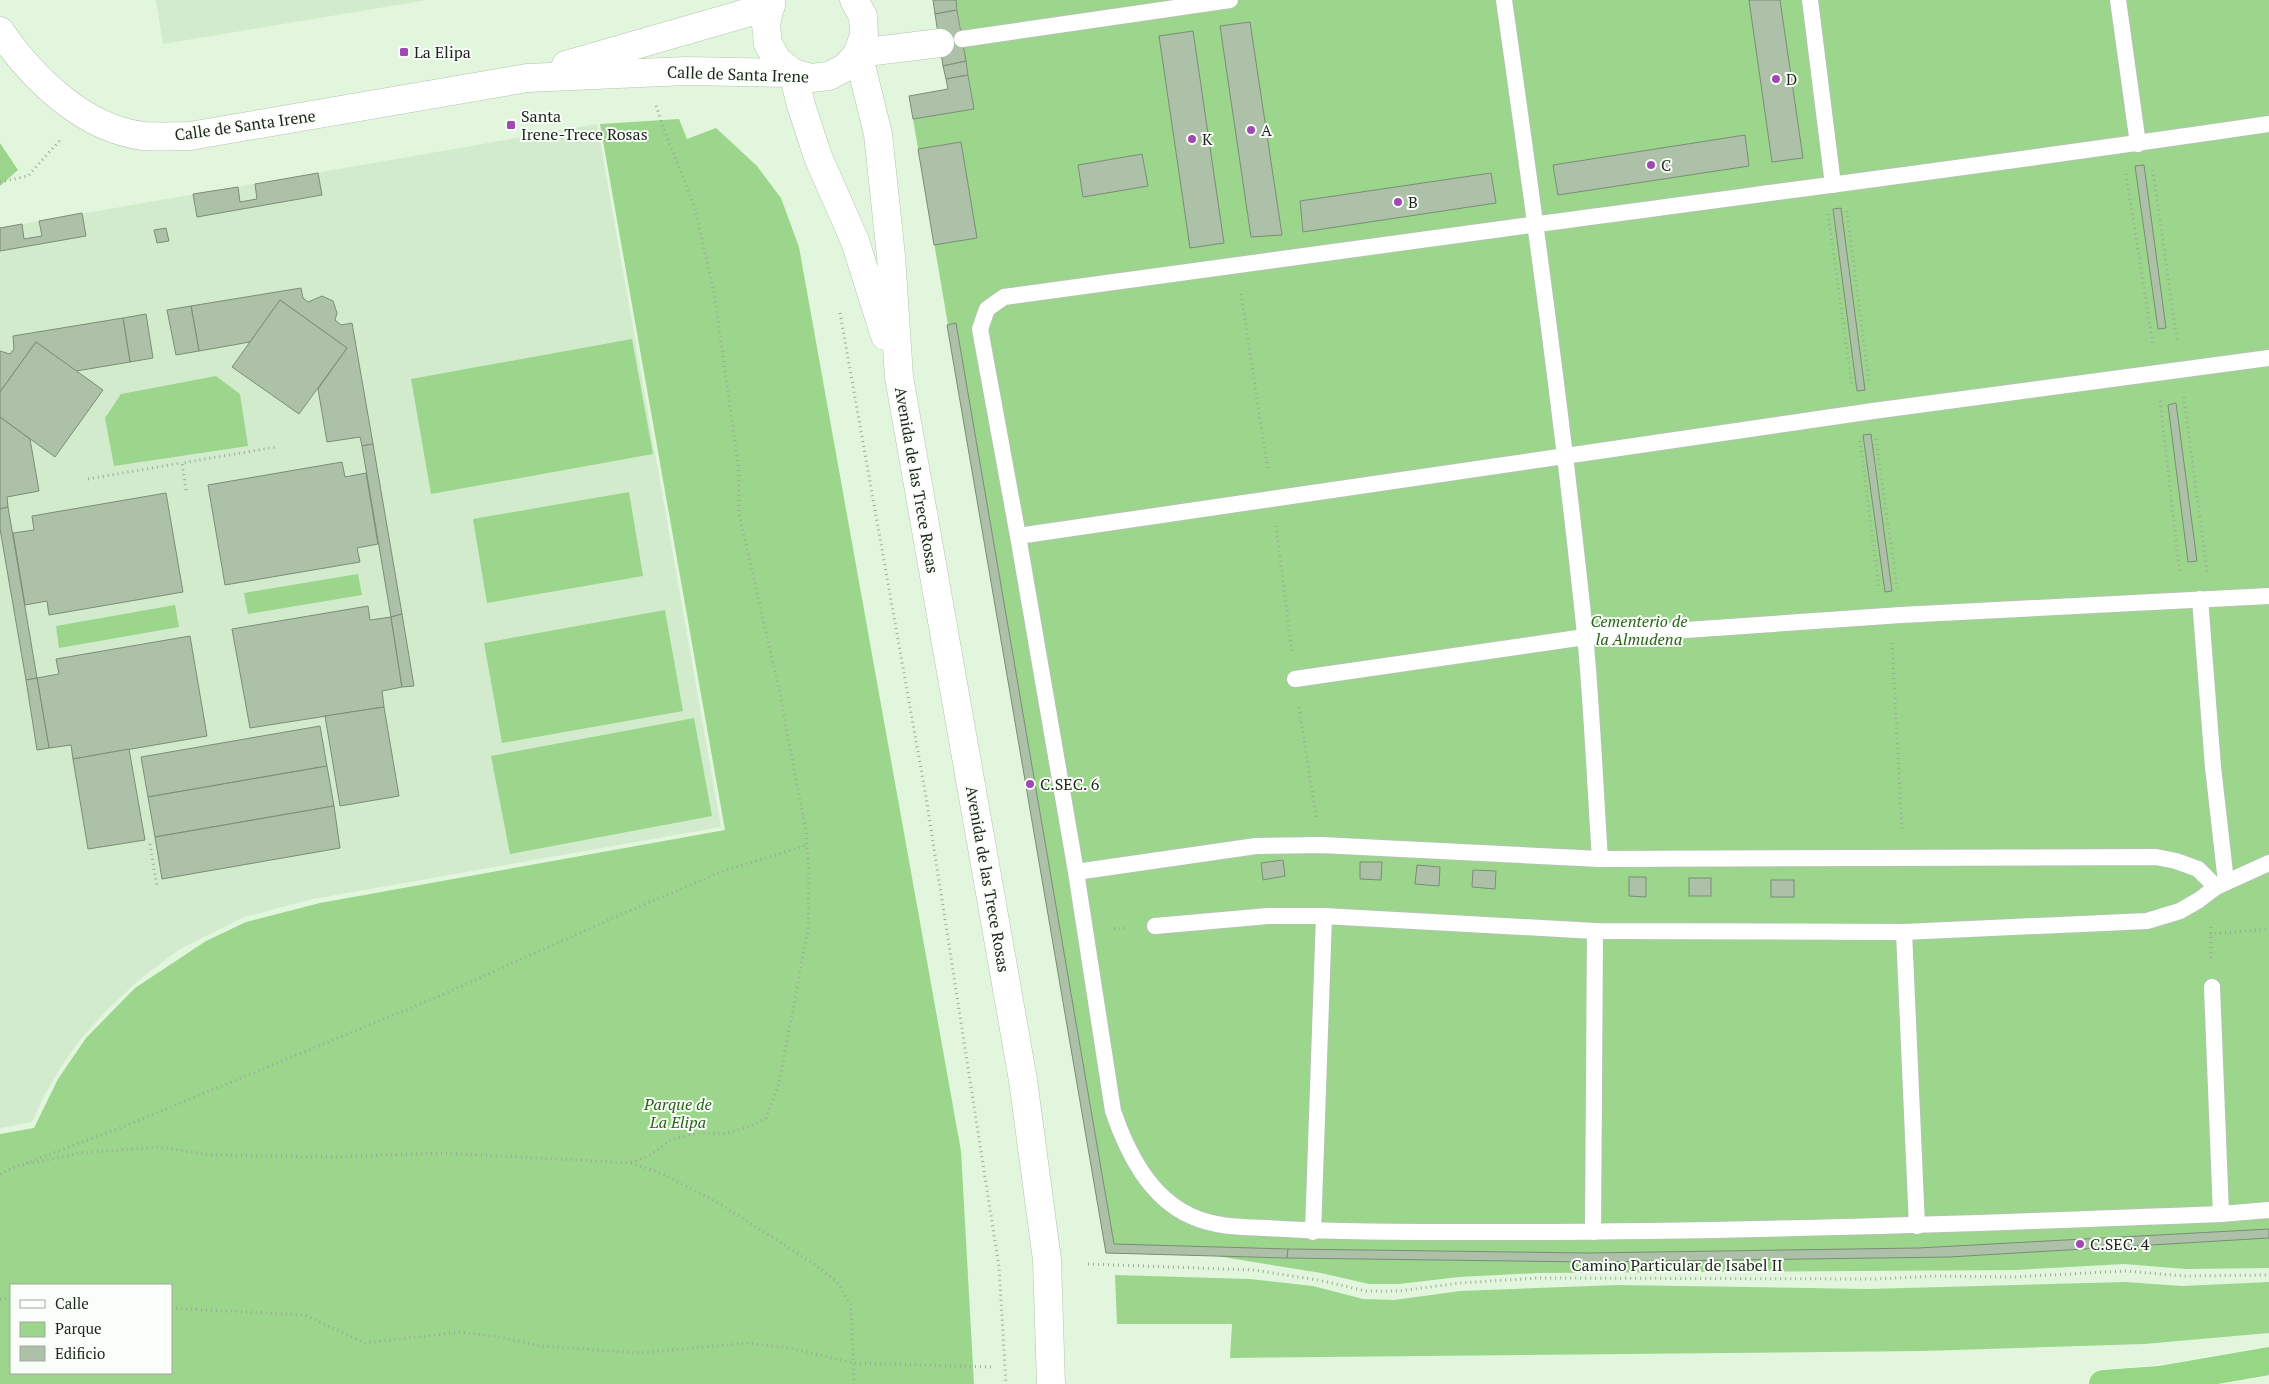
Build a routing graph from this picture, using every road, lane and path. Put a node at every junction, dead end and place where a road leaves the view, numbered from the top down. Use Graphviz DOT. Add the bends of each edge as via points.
graph roads {
  1 [pos="854,0"];
  2 [pos="1230,0"];
  3 [pos="1504,0"];
  4 [pos="1810,0"];
  5 [pos="2118,0"];
  6 [pos="773,2"];
  7 [pos="0,31"];
  8 [pos="951,41"];
  9 [pos="858,53"];
  10 [pos="647,72"];
  11 [pos="793,73"];
  12 [pos="527,78"];
  13 [pos="82,113"];
  14 [pos="2269,124"];
  15 [pos="2143,143"];
  16 [pos="2122,146"];
  17 [pos="0,182"];
  18 [pos="1834,185"];
  19 [pos="1536,225"];
  20 [pos="1237,267"];
  21 [pos="839,307"];
  22 [pos="2269,358"];
  23 [pos="2181,371"];
  24 [pos="2157,374"];
  25 [pos="899,377"];
  26 [pos="276,447"];
  27 [pos="1565,455"];
  28 [pos="182,463"];
  29 [pos="88,479"];
  30 [pos="186,490"];
  31 [pos="1272,498"];
  32 [pos="1018,536"];
  33 [pos="2269,596"];
  34 [pos="2205,599"];
  35 [pos="2183,600"];
  36 [pos="1891,616"];
  37 [pos="1585,636"];
  38 [pos="1295,680"];
  39 [pos="150,844"];
  40 [pos="807,845"];
  41 [pos="1321,845"];
  42 [pos="1600,859"];
  43 [pos="1904,859"];
  44 [pos="2269,863"];
  45 [pos="1076,872"];
  46 [pos="2221,884"];
  47 [pos="157,887"];
  48 [pos="1324,916"];
  49 [pos="1155,926"];
  50 [pos="2269,929"];
  51 [pos="1595,930"];
  52 [pos="1086,932"];
  53 [pos="1904,932"];
  54 [pos="2210,934"];
  55 [pos="2212,987"];
  56 [pos="631,1163"];
  57 [pos="17,1166"];
  58 [pos="0,1174"];
  59 [pos="2269,1210"];
  60 [pos="2221,1214"];
  61 [pos="1917,1226"];
  62 [pos="1313,1232"];
  63 [pos="1594,1232"];
  64 [pos="1088,1264"];
  65 [pos="2269,1274"];
  66 [pos="172,1308"];
  67 [pos="2269,1361"];
  68 [pos="853,1363"];
  69 [pos="991,1367"];
  70 [pos="854,1384"];
  71 [pos="1006,1384"];
  72 [pos="1051,1384"];
  73 [pos="2103,1384"];
  1 -- 9 [label="street, Avenida de las Trece Rosas" via="863,16 864,35"];
  2 -- 8 [label="lane"];
  3 -- 19 [label="lane"];
  4 -- 18 [label="lane"];
  5 -- 15 [label="lane"];
  6 -- 11 [label="street" via="766,25 768,44 778,61"];
  6 -- 12 [label="street, Calle de Santa Irene" via="729,20 617,49"];
  7 -- 13 [label="street, Calle de Santa Irene" via="11,48 55,94"];
  8 -- 9 [label="street"];
  9 -- 11 [label="street, Calle de Santa Irene" via="846,67 830,76 811,78"];
  9 -- 25 [label="street, Avenida de las Trece Rosas" via="878,134"];
  10 -- 11 [label="street, Calle de Santa Irene"];
  10 -- 12 [label="street, Calle de Santa Irene"];
  10 -- 40 [label="path" via="663,127 694,205 714,292 739,472 739,514 779,689"];
  11 -- 25 [label="street, Avenida de las Trece Rosas" via="818,157 855,241"];
  12 -- 13 [label="street, Calle de Santa Irene" via="190,136 143,136 105,126"];
  13 -- 17 [label="path" via="28,176"];
  14 -- 15 [label="lane"];
  15 -- 16 [label="lane"];
  15 -- 23 [label="path"];
  16 -- 18 [label="lane"];
  16 -- 24 [label="path"];
  18 -- 19 [label="lane"];
  19 -- 20 [label="lane"];
  19 -- 27 [label="lane"];
  20 -- 31 [label="path"];
  20 -- 32 [label="lane" via="1004,297 987,309 980,329"];
  21 -- 71 [label="path" via="926,797 993,1227 999,1266"];
  22 -- 23 [label="lane"];
  23 -- 24 [label="lane"];
  23 -- 34 [label="path"];
  24 -- 27 [label="lane"];
  24 -- 35 [label="path"];
  25 -- 72 [label="street, Avenida de las Trece Rosas" via="1023,1080 1047,1260"];
  26 -- 28 [label="path"];
  27 -- 31 [label="lane"];
  27 -- 37 [label="lane"];
  28 -- 29 [label="path"];
  28 -- 30 [label="path"];
  31 -- 32 [label="lane"];
  31 -- 38 [label="path"];
  32 -- 45 [label="lane"];
  33 -- 34 [label="lane"];
  34 -- 35 [label="lane"];
  34 -- 46 [label="lane"];
  35 -- 36 [label="lane"];
  36 -- 37 [label="lane"];
  36 -- 43 [label="path"];
  37 -- 38 [label="lane"];
  37 -- 42 [label="lane"];
  38 -- 41 [label="path"];
  39 -- 47 [label="path"];
  40 -- 56 [label="path" via="808,929 779,1083 766,1118 752,1126 723,1134 700,1133 672,1139 650,1155"];
  40 -- 57 [label="path" via="721,872 428,1001 133,1123"];
  41 -- 42 [label="lane"];
  41 -- 45 [label="lane" via="1256,846"];
  42 -- 43 [label="lane"];
  43 -- 46 [label="lane" via="2156,856 2198,870"];
  44 -- 46 [label="lane"];
  45 -- 52 [label="lane"];
  46 -- 53 [label="lane" via="2180,911 2146,921"];
  48 -- 49 [label="lane" via="1268,916"];
  48 -- 51 [label="lane"];
  48 -- 62 [label="lane"];
  49 -- 52 [label="path"];
  50 -- 54 [label="path"];
  51 -- 53 [label="lane"];
  51 -- 63 [label="lane"];
  52 -- 62 [label="lane" via="1113,1111 1124,1141 1142,1174 1162,1196 1190,1216 1226,1227"];
  53 -- 61 [label="lane"];
  55 -- 60 [label="lane"];
  56 -- 57 [label="path" via="445,1153 333,1157 212,1156 159,1147 80,1153"];
  56 -- 68 [label="path" via="663,1174 720,1204 837,1282 851,1305"];
  57 -- 58 [label="path"];
  59 -- 60 [label="lane"];
  60 -- 61 [label="lane"];
  61 -- 63 [label="lane"];
  62 -- 63 [label="lane"];
  64 -- 65 [label="path, Camino Particular de Isabel II" via="1254,1270 1366,1290 1399,1291 1538,1278 1874,1279 2125,1271 2185,1276"];
  66 -- 68 [label="path" via="305,1315 365,1343 460,1332 541,1346 640,1353 746,1343 789,1348"];
  67 -- 73 [label="highway" via="2159,1380"];
  68 -- 69 [label="path"];
  68 -- 70 [label="path"];
}
